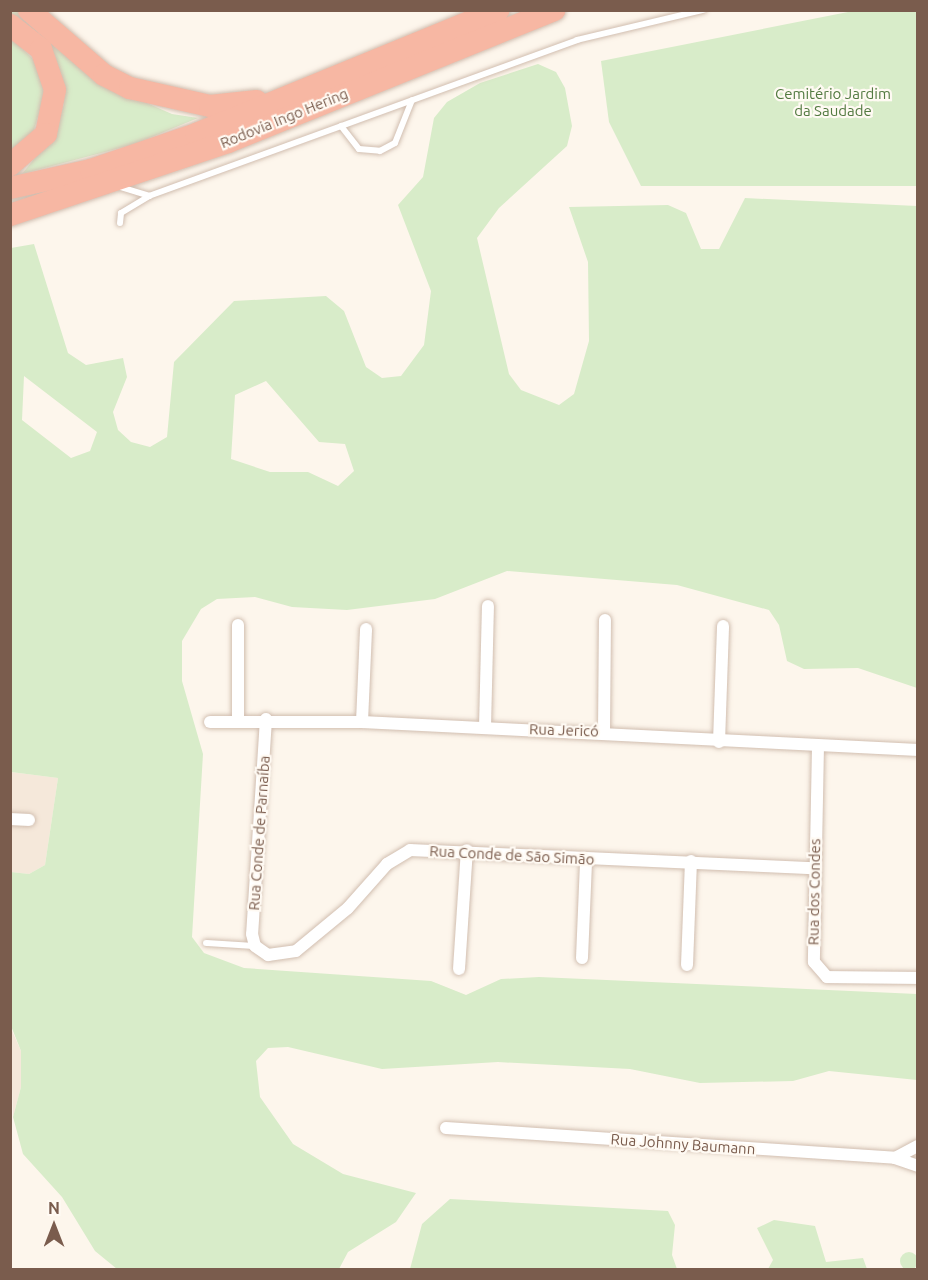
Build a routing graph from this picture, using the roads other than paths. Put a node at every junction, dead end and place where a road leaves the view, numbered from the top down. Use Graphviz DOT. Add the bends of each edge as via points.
graph roads {
  1 [pos="29,10"];
  2 [pos="499,10"];
  3 [pos="554,10"];
  4 [pos="703,10"];
  5 [pos="10,25"];
  6 [pos="331,80"];
  7 [pos="412,100"];
  8 [pos="341,126"];
  9 [pos="10,165"];
  10 [pos="108,184"];
  11 [pos="10,188"];
  12 [pos="85,192"];
  13 [pos="149,196"];
  14 [pos="10,215"];
  15 [pos="120,223"];
  16 [pos="10,232"];
  17 [pos="488,606"];
  18 [pos="605,620"];
  19 [pos="238,625"];
  20 [pos="723,626"];
  21 [pos="366,629"];
  22 [pos="266,719"];
  23 [pos="238,720"];
  24 [pos="210,722"];
  25 [pos="362,722"];
  26 [pos="485,727"];
  27 [pos="604,732"];
  28 [pos="719,742"];
  29 [pos="818,746"];
  30 [pos="918,750"];
  31 [pos="10,819"];
  32 [pos="29,820"];
  33 [pos="467,850"];
  34 [pos="586,861"];
  35 [pos="692,861"];
  36 [pos="813,868"];
  37 [pos="206,943"];
  38 [pos="255,946"];
  39 [pos="582,958"];
  40 [pos="687,965"];
  41 [pos="459,969"];
  42 [pos="918,978"];
  43 [pos="446,1128"];
  44 [pos="918,1146"];
  45 [pos="895,1158"];
  46 [pos="918,1166"];
  1 -- 6 [label="highway" via="104,75 164,99 210,106 250,102"];
  2 -- 6 [label="highway, Rodovia Ingo Hering"];
  3 -- 10 [label="highway, Rodovia Ingo Hering" via="228,142"];
  4 -- 7 [label="lane" via="576,40"];
  5 -- 9 [label="highway" via="41,49 55,90 46,134"];
  6 -- 11 [label="highway, Rodovia Ingo Hering" via="91,170"];
  7 -- 8 [label="lane"];
  7 -- 8 [label="lane" via="395,144 380,150 359,149"];
  8 -- 13 [label="lane"];
  10 -- 12 [label="highway, Rodovia Ingo Hering"];
  10 -- 13 [label="lane"];
  12 -- 14 [label="highway, Rodovia Ingo Hering"];
  12 -- 16 [label="highway"];
  13 -- 15 [label="lane" via="121,213"];
  17 -- 26 [label="street"];
  18 -- 27 [label="street"];
  19 -- 23 [label="street"];
  20 -- 28 [label="street"];
  21 -- 25 [label="street"];
  22 -- 23 [label="street, Rua Jericó"];
  22 -- 25 [label="street, Rua Jericó"];
  22 -- 38 [label="street, Rua Conde de Parnaíba"];
  23 -- 24 [label="street, Rua Jericó"];
  25 -- 26 [label="street, Rua Jericó"];
  26 -- 27 [label="street, Rua Jericó"];
  27 -- 28 [label="street, Rua Jericó"];
  28 -- 29 [label="street, Rua Jericó"];
  29 -- 30 [label="street, Rua Jericó"];
  29 -- 36 [label="street, Rua dos Condes"];
  31 -- 32 [label="street"];
  33 -- 34 [label="street, Rua Conde de São Simão"];
  33 -- 38 [label="street, Rua Conde de São Simão" via="398,855 348,908 296,951 268,955"];
  33 -- 41 [label="street"];
  34 -- 35 [label="street, Rua Conde de São Simão"];
  34 -- 39 [label="street"];
  35 -- 36 [label="street, Rua Conde de São Simão"];
  35 -- 40 [label="street"];
  36 -- 42 [label="street, Rua dos Condes" via="813,953 818,971 827,977"];
  37 -- 38 [label="lane"];
  43 -- 45 [label="street, Rua Johnny Baumann"];
  44 -- 45 [label="street"];
  45 -- 46 [label="street, Rua Johnny Baumann"];
}
